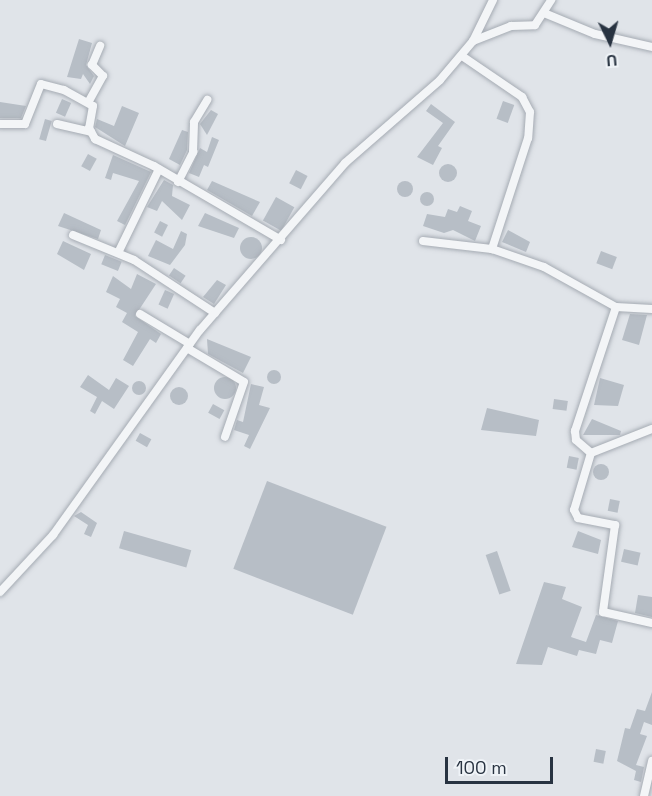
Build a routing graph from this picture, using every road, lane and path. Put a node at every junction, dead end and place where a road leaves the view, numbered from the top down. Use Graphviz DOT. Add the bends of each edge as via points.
graph roads {
  1 [pos="493,0"];
  2 [pos="550,0"];
  3 [pos="544,13"];
  4 [pos="473,41"];
  5 [pos="100,46"];
  6 [pos="652,47"];
  7 [pos="462,56"];
  8 [pos="207,100"];
  9 [pos="89,101"];
  10 [pos="0,124"];
  11 [pos="57,124"];
  12 [pos="90,132"];
  13 [pos="159,169"];
  14 [pos="178,182"];
  15 [pos="73,235"];
  16 [pos="281,240"];
  17 [pos="423,241"];
  18 [pos="492,249"];
  19 [pos="118,253"];
  20 [pos="616,307"];
  21 [pos="652,309"];
  22 [pos="216,313"];
  23 [pos="140,314"];
  24 [pos="189,346"];
  25 [pos="652,429"];
  26 [pos="225,437"];
  27 [pos="591,453"];
  28 [pos="0,592"];
  29 [pos="652,624"];
  30 [pos="652,761"];
  31 [pos="644,796"];
  1 -- 4 [label="street"];
  2 -- 3 [label="street"];
  3 -- 4 [label="street" via="535,25 511,26"];
  3 -- 6 [label="street" via="595,34"];
  4 -- 7 [label="street"];
  5 -- 9 [label="street" via="92,65 103,76"];
  7 -- 16 [label="street" via="351,157"];
  7 -- 18 [label="street" via="522,97 530,112 528,138"];
  8 -- 14 [label="street" via="194,122 193,152"];
  9 -- 10 [label="street" via="41,84 25,124"];
  9 -- 12 [label="street" via="94,108"];
  11 -- 12 [label="street"];
  12 -- 13 [label="street"];
  13 -- 14 [label="street"];
  13 -- 19 [label="street"];
  14 -- 16 [label="street"];
  15 -- 19 [label="street"];
  16 -- 22 [label="street"];
  17 -- 18 [label="street"];
  18 -- 20 [label="street" via="544,267"];
  19 -- 22 [label="street"];
  20 -- 21 [label="street"];
  20 -- 27 [label="street" via="574,435"];
  22 -- 24 [label="street"];
  23 -- 24 [label="street"];
  24 -- 26 [label="street" via="244,382"];
  24 -- 28 [label="street" via="58,529"];
  25 -- 27 [label="street"];
  27 -- 29 [label="street" via="574,510 578,518 615,525 602,610"];
  30 -- 31 [label="street"];
}
